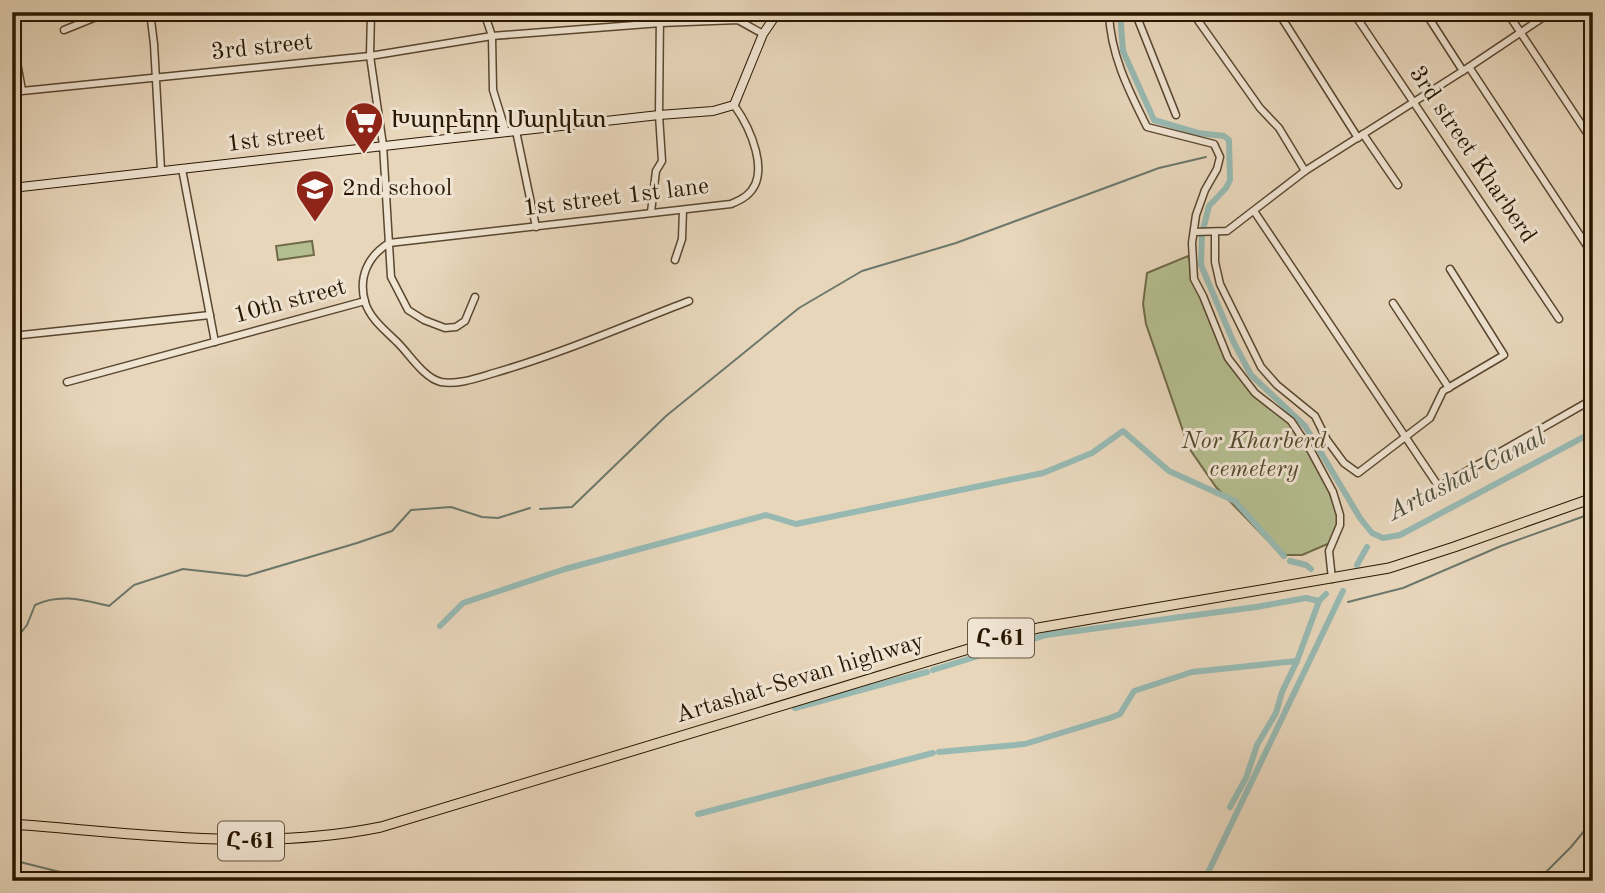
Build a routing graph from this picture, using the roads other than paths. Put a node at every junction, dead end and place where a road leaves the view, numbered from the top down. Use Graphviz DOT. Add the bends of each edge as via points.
graph roads {
  1 [pos="187,12"];
  2 [pos="371,12"];
  3 [pos="484,12"];
  4 [pos="660,12"];
  5 [pos="778,12"];
  6 [pos="1109,12"];
  7 [pos="1135,12"];
  8 [pos="1192,12"];
  9 [pos="1278,12"];
  10 [pos="1353,12"];
  11 [pos="1426,12"];
  12 [pos="1507,12"];
  13 [pos="1551,12"];
  14 [pos="1584,12"];
  15 [pos="150,15"];
  16 [pos="661,23"];
  17 [pos="1593,26"];
  18 [pos="64,30"];
  19 [pos="1521,33"];
  20 [pos="763,34"];
  21 [pos="12,35"];
  22 [pos="492,36"];
  23 [pos="370,56"];
  24 [pos="1466,69"];
  25 [pos="155,79"];
  26 [pos="22,90"];
  27 [pos="12,92"];
  28 [pos="1414,102"];
  29 [pos="734,105"];
  30 [pos="659,115"];
  31 [pos="1176,115"];
  32 [pos="511,131"];
  33 [pos="1361,136"];
  34 [pos="1593,142"];
  35 [pos="383,145"];
  36 [pos="182,169"];
  37 [pos="161,170"];
  38 [pos="1305,171"];
  39 [pos="1398,185"];
  40 [pos="12,188"];
  41 [pos="683,210"];
  42 [pos="1254,211"];
  43 [pos="651,212"];
  44 [pos="536,227"];
  45 [pos="1194,232"];
  46 [pos="1215,232"];
  47 [pos="389,243"];
  48 [pos="1593,255"];
  49 [pos="675,260"];
  50 [pos="1450,269"];
  51 [pos="475,297"];
  52 [pos="365,301"];
  53 [pos="689,301"];
  54 [pos="1393,303"];
  55 [pos="210,315"];
  56 [pos="1559,319"];
  57 [pos="12,336"];
  58 [pos="215,342"];
  59 [pos="67,382"];
  60 [pos="1449,388"];
  61 [pos="1593,400"];
  62 [pos="1406,437"];
  63 [pos="1593,498"];
  64 [pos="1332,579"];
  65 [pos="12,824"];
  1 -- 15 [label="street"];
  2 -- 23 [label="street"];
  3 -- 22 [label="street"];
  4 -- 16 [label="street"];
  5 -- 20 [label="main road"];
  6 -- 45 [label="street" via="1111,43 1147,127 1214,144 1220,157 1196,215"];
  7 -- 31 [label="street"];
  8 -- 38 [label="street" via="1279,128"];
  9 -- 33 [label="street"];
  10 -- 28 [label="street, 3rd street Kharberd"];
  11 -- 24 [label="street"];
  12 -- 19 [label="street"];
  13 -- 19 [label="street"];
  14 -- 17 [label="street"];
  15 -- 18 [label="street" via="96,17"];
  15 -- 25 [label="street"];
  16 -- 20 [label="street, 3rd street" via="738,20"];
  16 -- 22 [label="street, 3rd street"];
  16 -- 30 [label="street"];
  19 -- 24 [label="street"];
  19 -- 34 [label="street"];
  20 -- 29 [label="main road"];
  21 -- 26 [label="street"];
  22 -- 23 [label="street, 3rd street"];
  22 -- 32 [label="street" via="493,90"];
  23 -- 25 [label="street, 3rd street"];
  23 -- 35 [label="street"];
  24 -- 28 [label="street"];
  24 -- 48 [label="street"];
  25 -- 26 [label="street, 3rd street"];
  25 -- 37 [label="street"];
  26 -- 27 [label="street, 3rd street"];
  28 -- 33 [label="street"];
  28 -- 56 [label="street, 3rd street Kharberd"];
  29 -- 30 [label="main road, 1st street"];
  29 -- 41 [label="street, 1st street 1st lane" via="756,146 757,179 748,195 731,204"];
  30 -- 32 [label="main road, 1st street"];
  30 -- 43 [label="street" via="662,161 656,171"];
  32 -- 35 [label="main road, 1st street"];
  32 -- 44 [label="street"];
  33 -- 38 [label="street"];
  33 -- 39 [label="street"];
  35 -- 36 [label="main road, 1st street"];
  35 -- 47 [label="street"];
  36 -- 37 [label="main road, 1st street"];
  36 -- 55 [label="street"];
  37 -- 40 [label="main road, 1st street"];
  38 -- 42 [label="street"];
  41 -- 43 [label="street, 1st street 1st lane"];
  41 -- 49 [label="street" via="682,239"];
  42 -- 46 [label="street" via="1227,231"];
  42 -- 62 [label="street"];
  43 -- 44 [label="street, 1st street 1st lane"];
  44 -- 47 [label="street, 1st street 1st lane"];
  45 -- 46 [label="street"];
  45 -- 64 [label="street" via="1194,279 1228,358 1255,393 1291,421 1333,492 1340,525 1329,551"];
  46 -- 62 [label="street" via="1220,284 1248,344 1277,385 1315,416 1344,463 1358,473"];
  47 -- 51 [label="street" via="391,277 408,310 445,328 456,327 465,321"];
  47 -- 52 [label="street" via="368,261"];
  50 -- 60 [label="street" via="1504,355"];
  52 -- 53 [label="street, 10th street" via="373,318 439,382 456,382 536,361"];
  52 -- 58 [label="street, 10th street"];
  54 -- 60 [label="street"];
  55 -- 57 [label="street, 10th street"];
  55 -- 58 [label="street"];
  58 -- 59 [label="street, 10th street"];
  60 -- 62 [label="street" via="1430,418"];
  61 -- 62 [label="street" via="1439,486"];
  63 -- 64 [label="main road, Artashat-Sevan highway / Հ-61" via="1419,559"];
  64 -- 65 [label="main road, Artashat-Sevan highway / Հ-61" via="1038,628 432,813 356,832 247,841"];
}
